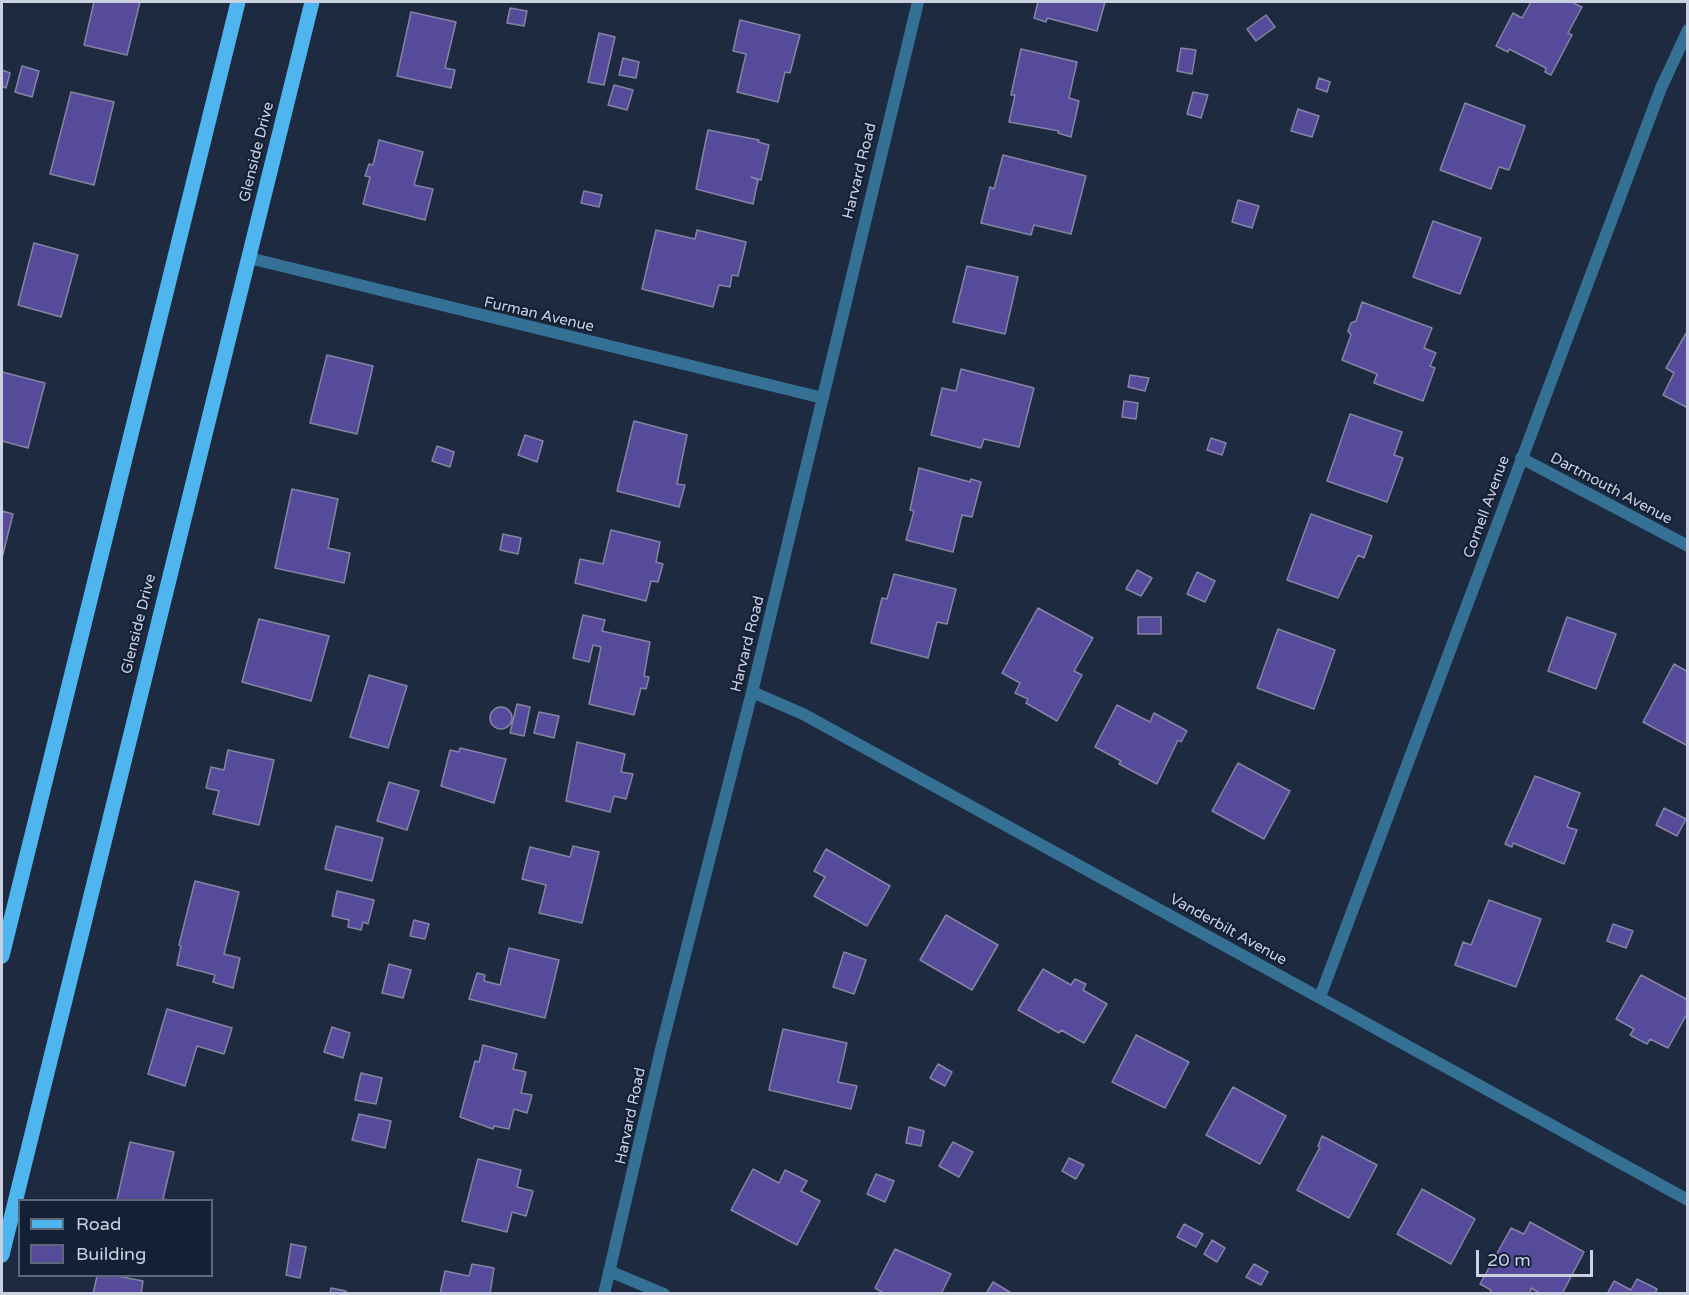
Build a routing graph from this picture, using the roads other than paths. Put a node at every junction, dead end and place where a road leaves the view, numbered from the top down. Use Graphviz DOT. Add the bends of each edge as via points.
graph roads {
  1 [pos="238,2"];
  2 [pos="312,2"];
  3 [pos="918,2"];
  4 [pos="1688,30"];
  5 [pos="249,258"];
  6 [pos="823,398"];
  7 [pos="1521,458"];
  8 [pos="1688,546"];
  9 [pos="752,692"];
  10 [pos="2,956"];
  11 [pos="1320,997"];
  12 [pos="1688,1200"];
  13 [pos="2,1255"];
  14 [pos="609,1271"];
  15 [pos="604,1293"];
  16 [pos="664,1293"];
  1 -- 10 [label="main road"];
  2 -- 5 [label="main road, Glenside Drive"];
  3 -- 6 [label="street, Harvard Road" via="856,247"];
  4 -- 7 [label="street, Cornell Avenue" via="1661,88"];
  5 -- 6 [label="street, Furman Avenue"];
  5 -- 13 [label="main road, Glenside Drive"];
  6 -- 9 [label="street, Harvard Road"];
  7 -- 8 [label="street, Dartmouth Avenue"];
  7 -- 11 [label="street, Cornell Avenue"];
  9 -- 11 [label="street, Vanderbilt Avenue" via="803,714"];
  9 -- 14 [label="street, Harvard Road"];
  11 -- 12 [label="street, Vanderbilt Avenue"];
  14 -- 15 [label="street, Harvard Road"];
  14 -- 16 [label="street"];
}
